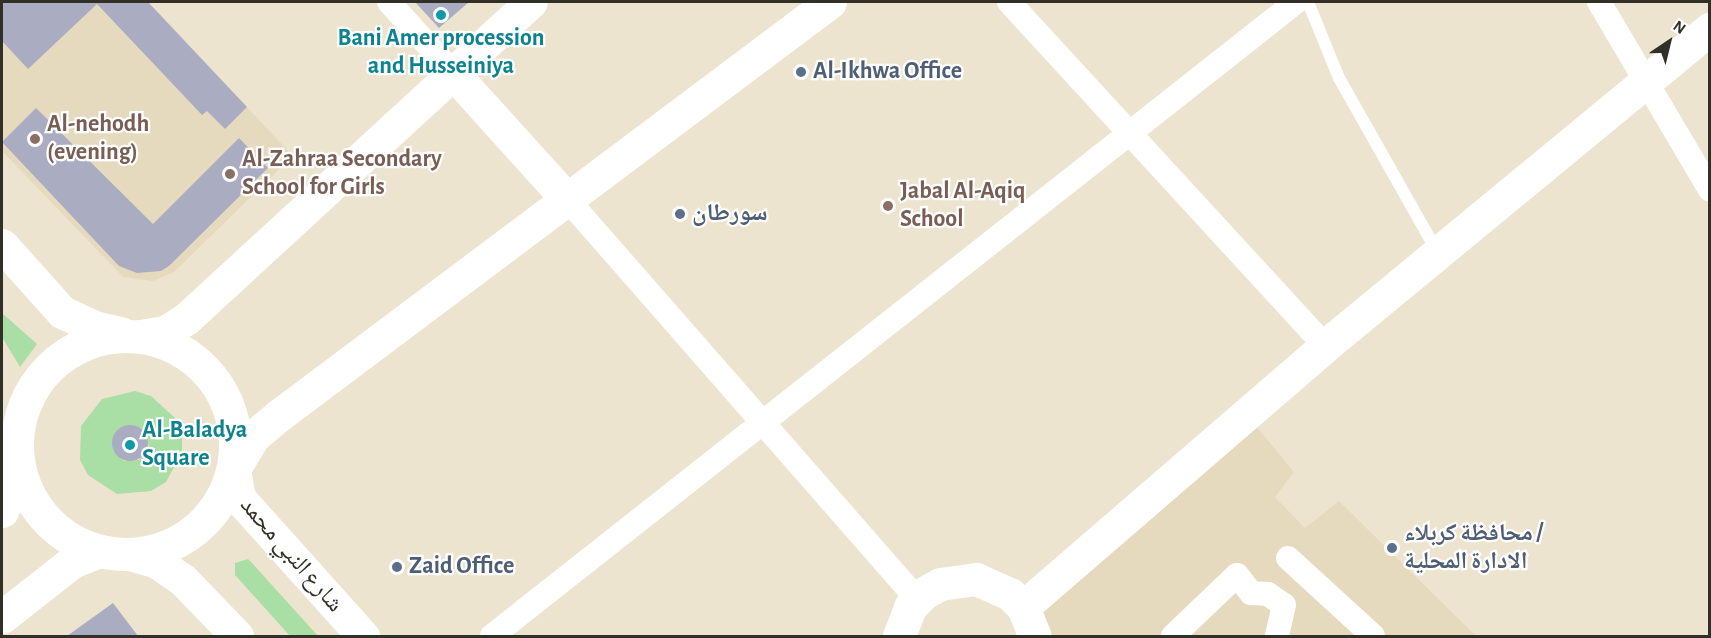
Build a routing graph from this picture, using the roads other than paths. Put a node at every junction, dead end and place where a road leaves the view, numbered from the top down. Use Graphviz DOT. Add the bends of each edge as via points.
graph roads {
  1 [pos="389,2"];
  2 [pos="531,2"];
  3 [pos="830,2"];
  4 [pos="1009,2"];
  5 [pos="1296,2"];
  6 [pos="1308,2"];
  7 [pos="1599,2"];
  8 [pos="1710,29"];
  9 [pos="453,73"];
  10 [pos="1646,81"];
  11 [pos="1130,133"];
  12 [pos="1710,190"];
  13 [pos="567,199"];
  14 [pos="2,245"];
  15 [pos="1438,252"];
  16 [pos="140,336"];
  17 [pos="1325,346"];
  18 [pos="2,409"];
  19 [pos="764,422"];
  20 [pos="18,455"];
  21 [pos="234,469"];
  22 [pos="2,511"];
  23 [pos="99,551"];
  24 [pos="133,555"];
  25 [pos="1288,558"];
  26 [pos="918,600"];
  27 [pos="2,617"];
  28 [pos="1029,622"];
  29 [pos="1359,632"];
  30 [pos="237,636"];
  31 [pos="363,636"];
  32 [pos="492,636"];
  33 [pos="899,636"];
  34 [pos="1173,636"];
  35 [pos="1277,636"];
  1 -- 9 [label="street"];
  2 -- 9 [label="main road"];
  3 -- 13 [label="main road"];
  4 -- 11 [label="street"];
  5 -- 11 [label="street"];
  6 -- 15 [label="lane" via="1339,78"];
  7 -- 10 [label="street"];
  8 -- 10 [label="main road"];
  9 -- 13 [label="main road"];
  9 -- 16 [label="main road" via="187,318 165,332"];
  10 -- 12 [label="street"];
  10 -- 15 [label="main road"];
  11 -- 17 [label="street"];
  11 -- 19 [label="street"];
  13 -- 19 [label="street"];
  13 -- 21 [label="main road" via="265,426 243,451"];
  14 -- 16 [label="main road" via="62,312 94,327"];
  15 -- 17 [label="main road"];
  16 -- 20 [label="main road" via="110,336 90,342 55,362 35,384 22,411"];
  16 -- 21 [label="main road" via="175,347 204,368 225,398 236,433"];
  17 -- 28 [label="main road"];
  18 -- 20 [label="main road"];
  19 -- 26 [label="street"];
  19 -- 32 [label="street"];
  20 -- 22 [label="main road"];
  20 -- 23 [label="main road" via="29,495 41,514 77,543"];
  21 -- 24 [label="main road" via="221,502 198,529 168,547"];
  21 -- 31 [label="main road, شارع النبي محمد" via="235,489 260,523"];
  23 -- 24 [label="main road"];
  23 -- 27 [label="main road" via="72,562"];
  24 -- 30 [label="main road" via="157,562 196,591"];
  25 -- 29 [label="street"];
  26 -- 28 [label="main road" via="940,584 976,579 994,584"];
  26 -- 33 [label="main road" via="901,625"];
  34 -- 35 [label="street" via="1237,575 1251,593 1268,594 1284,605"];
}
